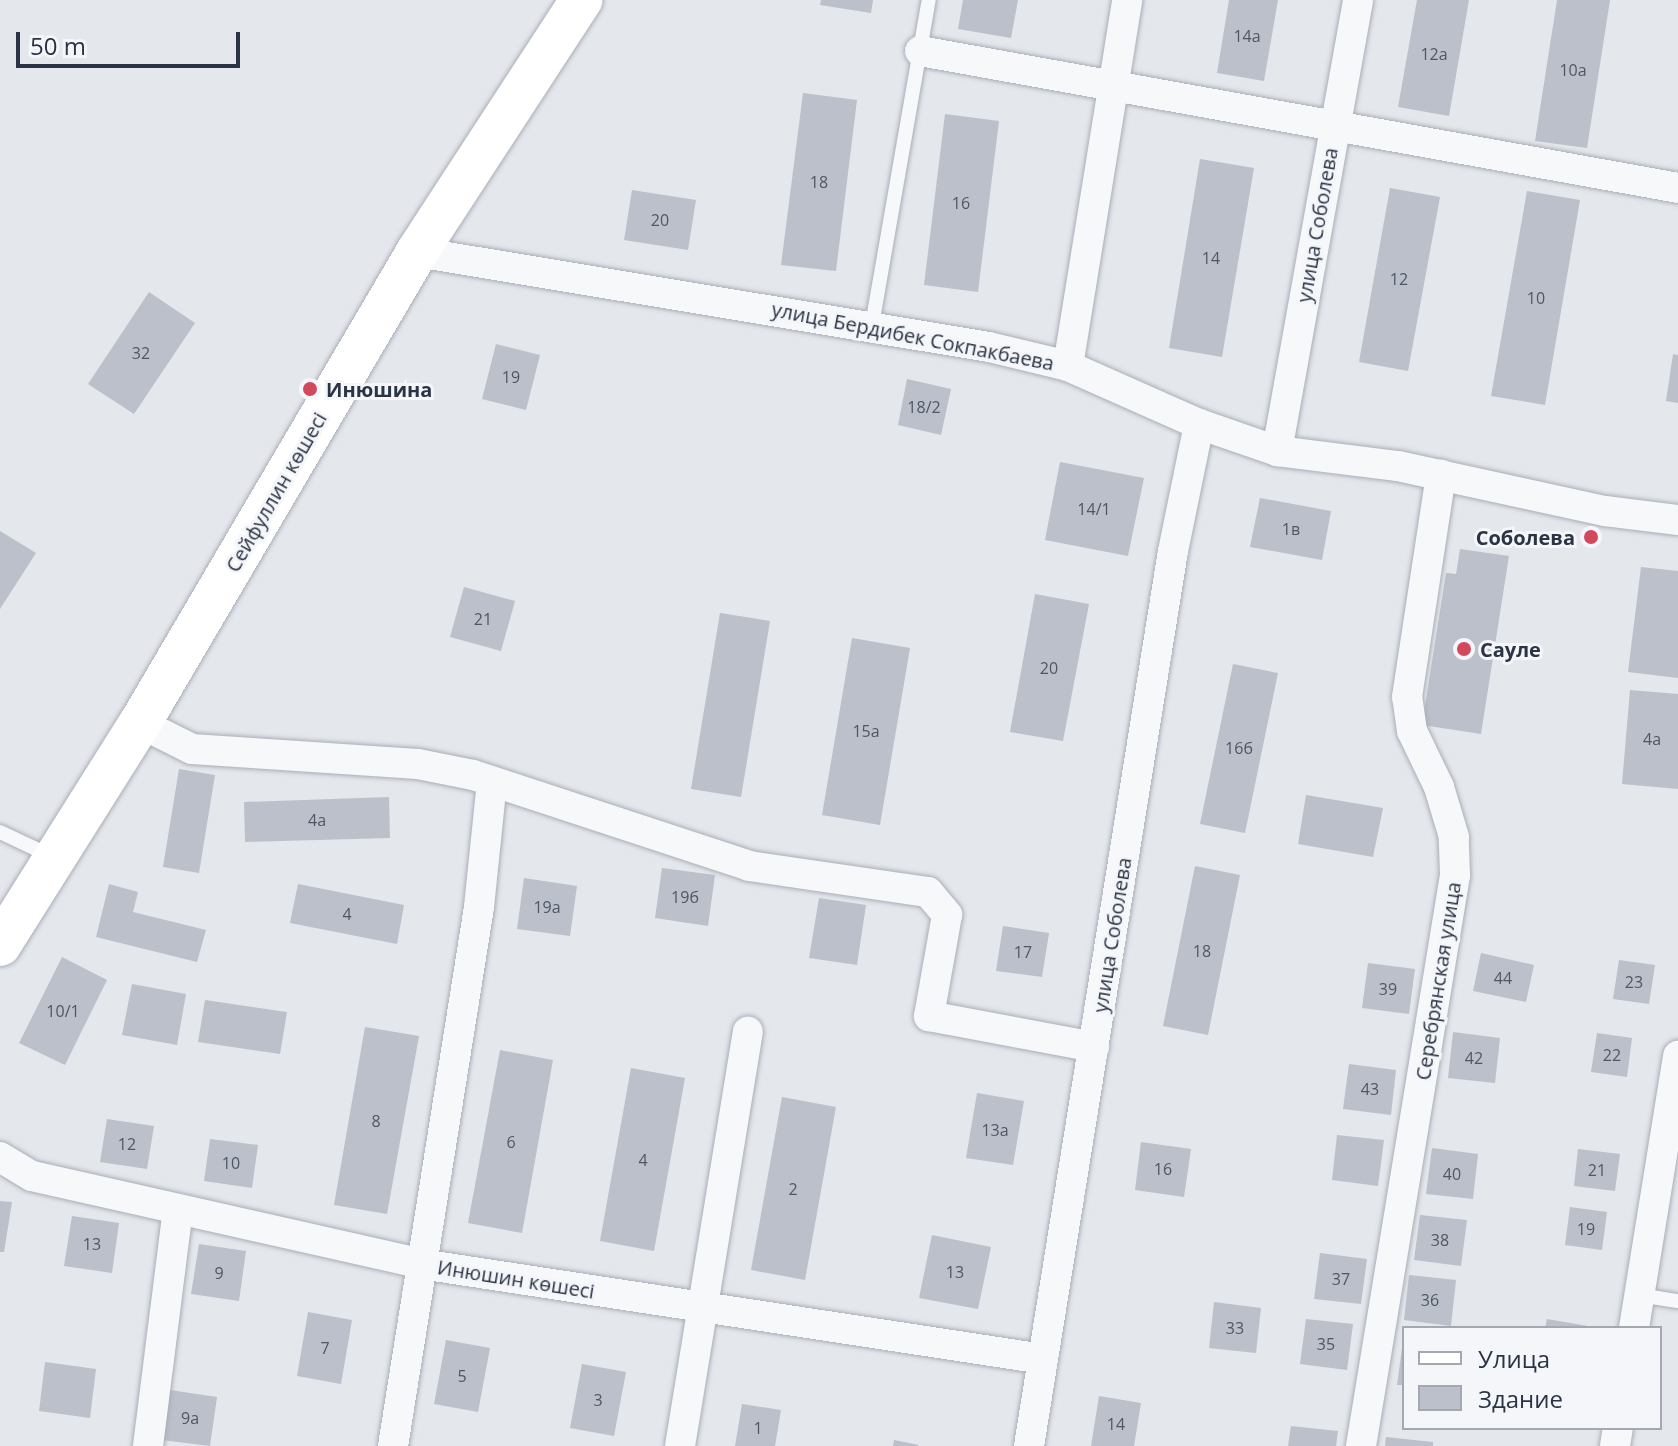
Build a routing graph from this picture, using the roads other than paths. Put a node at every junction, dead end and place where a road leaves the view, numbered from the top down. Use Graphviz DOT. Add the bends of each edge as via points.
graph roads {
  1 [pos="581,0"];
  2 [pos="929,0"];
  3 [pos="1127,0"];
  4 [pos="1358,0"];
  5 [pos="920,51"];
  6 [pos="1114,85"];
  7 [pos="1334,126"];
  8 [pos="1678,188"];
  9 [pos="417,252"];
  10 [pos="872,325"];
  11 [pos="1068,366"];
  12 [pos="1199,424"];
  13 [pos="1277,451"];
  14 [pos="1441,475"];
  15 [pos="1678,520"];
  16 [pos="140,723"];
  17 [pos="492,782"];
  18 [pos="0,832"];
  19 [pos="55,858"];
  20 [pos="0,945"];
  21 [pos="748,1032"];
  22 [pos="1094,1047"];
  23 [pos="1678,1056"];
  24 [pos="0,1157"];
  25 [pos="178,1210"];
  26 [pos="421,1264"];
  27 [pos="1639,1295"];
  28 [pos="1678,1301"];
  29 [pos="700,1308"];
  30 [pos="1634,1326"];
  31 [pos="1043,1359"];
  32 [pos="148,1446"];
  33 [pos="393,1446"];
  34 [pos="680,1446"];
  35 [pos="1029,1446"];
  36 [pos="1361,1446"];
  1 -- 9 [label="main road, Сейфуллин көшесі"];
  2 -- 5 [label="lane"];
  3 -- 6 [label="street"];
  4 -- 7 [label="street, улица Соболева"];
  5 -- 6 [label="street"];
  5 -- 10 [label="lane"];
  6 -- 7 [label="street"];
  6 -- 11 [label="street"];
  7 -- 8 [label="street"];
  7 -- 13 [label="street, улица Соболева"];
  9 -- 10 [label="street, улица Бердибек Сокпакбаева"];
  9 -- 16 [label="main road, Сейфуллин көшесі"];
  10 -- 11 [label="street, улица Бердибек Сокпакбаева"];
  11 -- 12 [label="street, улица Бердибек Сокпакбаева"];
  12 -- 13 [label="street, улица Бердибек Сокпакбаева"];
  12 -- 22 [label="street, улица Соболева" via="1173,551"];
  13 -- 14 [label="street, улица Бердибек Сокпакбаева"];
  14 -- 15 [label="street, улица Бердибек Сокпакбаева" via="1605,511"];
  14 -- 36 [label="street, Серебрянская улица" via="1407,697 1412,731 1439,787 1454,837 1455,875"];
  16 -- 17 [label="street" via="192,749 418,764"];
  16 -- 19 [label="main road, Сейфуллин көшесі"];
  17 -- 22 [label="street" via="749,866 928,892 947,915 929,1016"];
  17 -- 26 [label="street" via="479,907"];
  18 -- 19 [label="lane"];
  19 -- 20 [label="main road, Сейфуллин көшесі"];
  21 -- 29 [label="street"];
  22 -- 31 [label="street, улица Соболева"];
  23 -- 27 [label="street"];
  24 -- 25 [label="street, Инюшин көшесі" via="32,1176"];
  25 -- 26 [label="street, Инюшин көшесі"];
  25 -- 32 [label="street"];
  26 -- 29 [label="street, Инюшин көшесі"];
  26 -- 33 [label="street"];
  27 -- 28 [label="lane"];
  27 -- 30 [label="street"];
  29 -- 31 [label="street, Инюшин көшесі"];
  29 -- 34 [label="street"];
  31 -- 35 [label="street, улица Соболева"];
}
